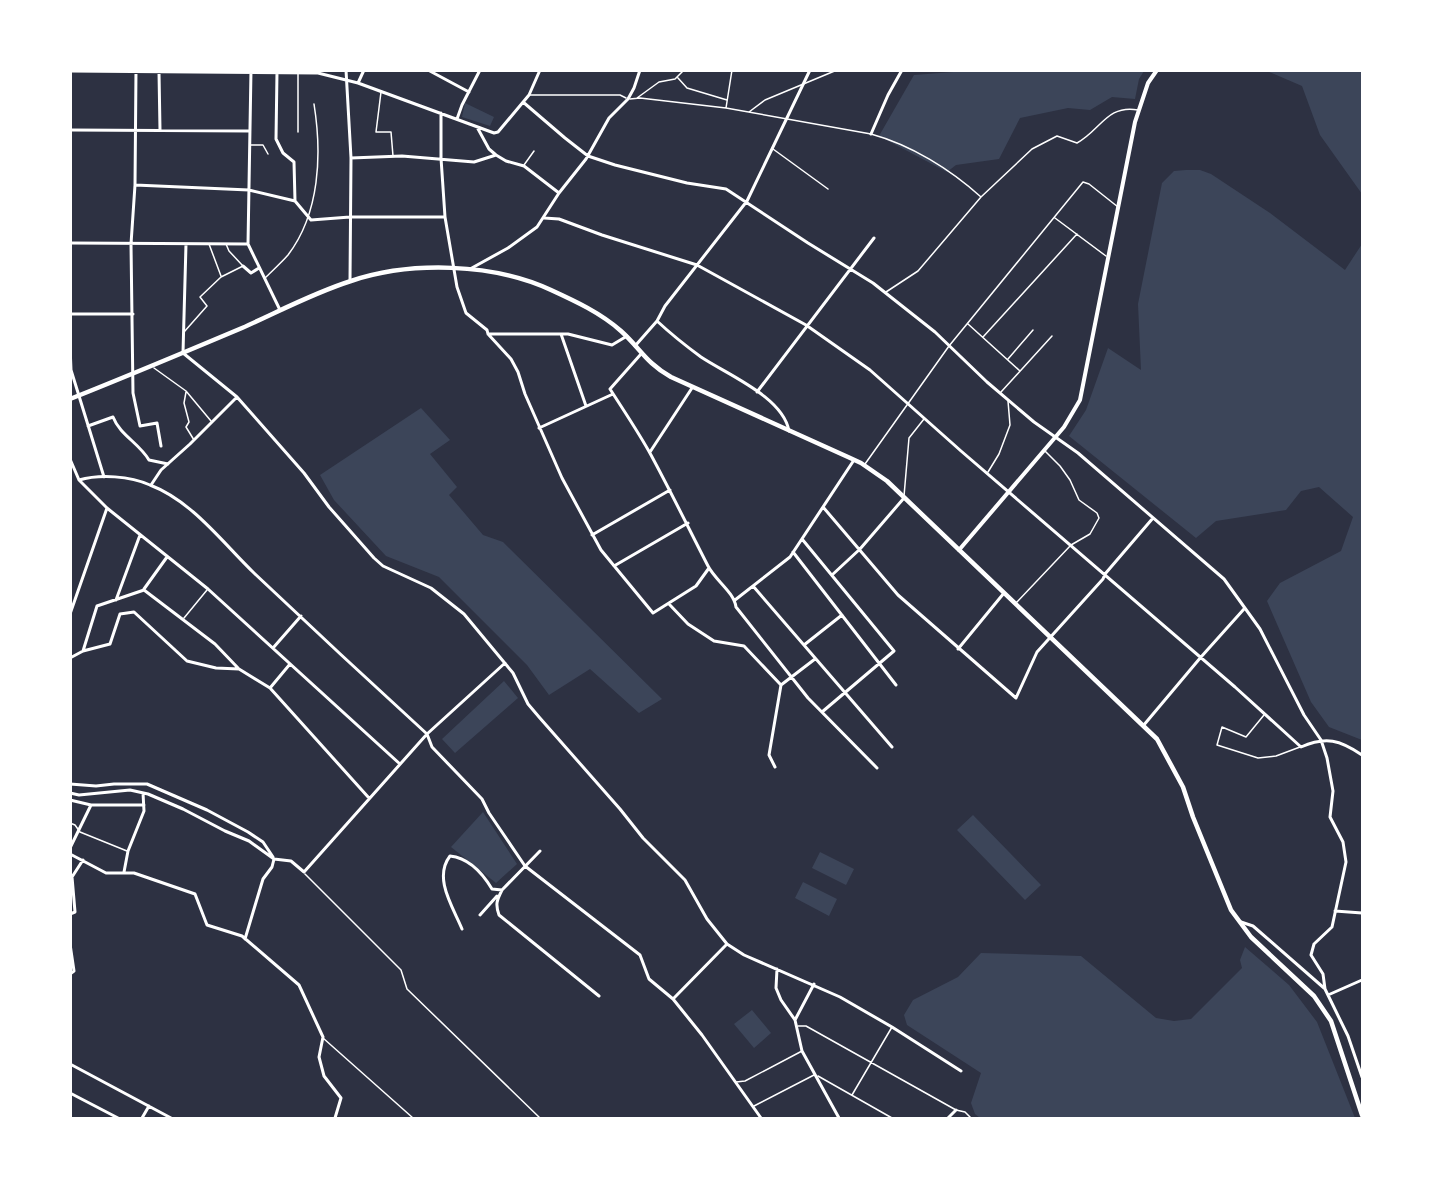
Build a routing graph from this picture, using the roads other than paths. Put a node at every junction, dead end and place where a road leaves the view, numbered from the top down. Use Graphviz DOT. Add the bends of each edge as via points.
graph roads {
  1 [pos="136,70"];
  2 [pos="346,70"];
  3 [pos="364,70"];
  4 [pos="428,70"];
  5 [pos="441,70"];
  6 [pos="480,70"];
  7 [pos="540,70"];
  8 [pos="640,70"];
  9 [pos="684,70"];
  10 [pos="732,70"];
  11 [pos="810,70"];
  12 [pos="837,70"];
  13 [pos="902,70"];
  14 [pos="1157,70"];
  15 [pos="70,71"];
  16 [pos="187,71"];
  17 [pos="286,71"];
  18 [pos="159,72"];
  19 [pos="251,72"];
  20 [pos="276,72"];
  21 [pos="318,72"];
  22 [pos="298,74"];
  23 [pos="438,76"];
  24 [pos="677,77"];
  25 [pos="346,80"];
  26 [pos="357,83"];
  27 [pos="804,84"];
  28 [pos="381,92"];
  29 [pos="469,92"];
  30 [pos="529,95"];
  31 [pos="628,99"];
  32 [pos="635,99"];
  33 [pos="727,100"];
  34 [pos="523,102"];
  35 [pos="314,104"];
  36 [pos="726,108"];
  37 [pos="1139,110"];
  38 [pos="749,112"];
  39 [pos="441,113"];
  40 [pos="787,117"];
  41 [pos="457,119"];
  42 [pos="476,126"];
  43 [pos="135,129"];
  44 [pos="70,130"];
  45 [pos="160,130"];
  46 [pos="250,131"];
  47 [pos="298,132"];
  48 [pos="871,134"];
  49 [pos="250,145"];
  50 [pos="772,148"];
  51 [pos="534,152"];
  52 [pos="268,154"];
  53 [pos="496,155"];
  54 [pos="588,156"];
  55 [pos="393,157"];
  56 [pos="351,158"];
  57 [pos="441,158"];
  58 [pos="524,166"];
  59 [pos="135,185"];
  60 [pos="828,189"];
  61 [pos="249,190"];
  62 [pos="559,193"];
  63 [pos="981,197"];
  64 [pos="295,201"];
  65 [pos="747,201"];
  66 [pos="1119,207"];
  67 [pos="309,216"];
  68 [pos="350,217"];
  69 [pos="445,217"];
  70 [pos="1054,217"];
  71 [pos="544,218"];
  72 [pos="1077,234"];
  73 [pos="874,238"];
  74 [pos="70,243"];
  75 [pos="131,244"];
  76 [pos="186,244"];
  77 [pos="208,244"];
  78 [pos="226,244"];
  79 [pos="248,244"];
  80 [pos="1109,258"];
  81 [pos="697,265"];
  82 [pos="243,266"];
  83 [pos="259,268"];
  84 [pos="851,268"];
  85 [pos="454,269"];
  86 [pos="468,270"];
  87 [pos="221,277"];
  88 [pos="264,279"];
  89 [pos="350,281"];
  90 [pos="885,292"];
  91 [pos="280,311"];
  92 [pos="70,314"];
  93 [pos="133,314"];
  94 [pos="657,321"];
  95 [pos="968,323"];
  96 [pos="806,325"];
  97 [pos="1033,330"];
  98 [pos="184,332"];
  99 [pos="488,334"];
  100 [pos="561,334"];
  101 [pos="627,336"];
  102 [pos="982,336"];
  103 [pos="1052,336"];
  104 [pos="949,345"];
  105 [pos="70,346"];
  106 [pos="635,346"];
  107 [pos="183,353"];
  108 [pos="641,354"];
  109 [pos="1007,360"];
  110 [pos="150,365"];
  111 [pos="1020,371"];
  112 [pos="133,373"];
  113 [pos="692,388"];
  114 [pos="186,391"];
  115 [pos="757,392"];
  116 [pos="1000,393"];
  117 [pos="613,394"];
  118 [pos="79,396"];
  119 [pos="237,397"];
  120 [pos="70,399"];
  121 [pos="1008,400"];
  122 [pos="908,404"];
  123 [pos="586,406"];
  124 [pos="925,419"];
  125 [pos="212,422"];
  126 [pos="88,426"];
  127 [pos="539,428"];
  128 [pos="789,430"];
  129 [pos="1056,437"];
  130 [pos="194,440"];
  131 [pos="161,447"];
  132 [pos="1044,450"];
  133 [pos="650,453"];
  134 [pos="854,460"];
  135 [pos="71,462"];
  136 [pos="168,464"];
  137 [pos="864,465"];
  138 [pos="987,472"];
  139 [pos="104,477"];
  140 [pos="79,480"];
  141 [pos="151,485"];
  142 [pos="670,490"];
  143 [pos="1009,491"];
  144 [pos="904,498"];
  145 [pos="823,507"];
  146 [pos="107,508"];
  147 [pos="1153,518"];
  148 [pos="688,523"];
  149 [pos="140,535"];
  150 [pos="592,535"];
  151 [pos="802,539"];
  152 [pos="1071,545"];
  153 [pos="860,549"];
  154 [pos="959,550"];
  155 [pos="793,552"];
  156 [pos="167,556"];
  157 [pos="614,566"];
  158 [pos="709,568"];
  159 [pos="1105,574"];
  160 [pos="832,575"];
  161 [pos="753,586"];
  162 [pos="208,589"];
  163 [pos="144,590"];
  164 [pos="1004,593"];
  165 [pos="116,600"];
  166 [pos="735,600"];
  167 [pos="669,604"];
  168 [pos="1016,604"];
  169 [pos="1245,608"];
  170 [pos="70,614"];
  171 [pos="842,615"];
  172 [pos="301,616"];
  173 [pos="183,619"];
  174 [pos="1051,638"];
  175 [pos="804,645"];
  176 [pos="273,648"];
  177 [pos="958,649"];
  178 [pos="83,651"];
  179 [pos="1201,657"];
  180 [pos="70,658"];
  181 [pos="815,659"];
  182 [pos="505,663"];
  183 [pos="879,663"];
  184 [pos="290,664"];
  185 [pos="239,669"];
  186 [pos="792,678"];
  187 [pos="781,685"];
  188 [pos="896,685"];
  189 [pos="270,688"];
  190 [pos="845,694"];
  191 [pos="822,712"];
  192 [pos="1265,714"];
  193 [pos="1143,726"];
  194 [pos="427,734"];
  195 [pos="1321,740"];
  196 [pos="892,747"];
  197 [pos="1301,747"];
  198 [pos="1362,755"];
  199 [pos="400,764"];
  200 [pos="775,767"];
  201 [pos="877,768"];
  202 [pos="70,784"];
  203 [pos="114,784"];
  204 [pos="114,792"];
  205 [pos="70,793"];
  206 [pos="142,793"];
  207 [pos="370,798"];
  208 [pos="70,800"];
  209 [pos="90,805"];
  210 [pos="144,805"];
  211 [pos="70,822"];
  212 [pos="79,829"];
  213 [pos="70,848"];
  214 [pos="128,851"];
  215 [pos="540,851"];
  216 [pos="70,854"];
  217 [pos="274,859"];
  218 [pos="82,860"];
  219 [pos="525,866"];
  220 [pos="304,872"];
  221 [pos="124,873"];
  222 [pos="502,890"];
  223 [pos="1335,911"];
  224 [pos="1362,913"];
  225 [pos="70,914"];
  226 [pos="480,915"];
  227 [pos="1240,921"];
  228 [pos="462,929"];
  229 [pos="245,939"];
  230 [pos="70,944"];
  231 [pos="727,944"];
  232 [pos="777,968"];
  233 [pos="70,974"];
  234 [pos="1362,980"];
  235 [pos="814,984"];
  236 [pos="1325,989"];
  237 [pos="1328,995"];
  238 [pos="599,996"];
  239 [pos="673,999"];
  240 [pos="795,1020"];
  241 [pos="797,1026"];
  242 [pos="892,1027"];
  243 [pos="323,1037"];
  244 [pos="802,1051"];
  245 [pos="871,1062"];
  246 [pos="70,1064"];
  247 [pos="961,1071"];
  248 [pos="815,1074"];
  249 [pos="1362,1077"];
  250 [pos="736,1082"];
  251 [pos="70,1093"];
  252 [pos="852,1096"];
  253 [pos="148,1106"];
  254 [pos="753,1107"];
  255 [pos="956,1110"];
  256 [pos="1362,1115"];
  257 [pos="838,1118"];
  258 [pos="118,1119"];
  259 [pos="142,1119"];
  260 [pos="171,1119"];
  261 [pos="335,1119"];
  262 [pos="413,1119"];
  263 [pos="540,1119"];
  264 [pos="761,1119"];
  265 [pos="892,1119"];
  266 [pos="948,1119"];
  267 [pos="971,1119"];
  1 -- 15 [label="street"];
  1 -- 18 [label="street"];
  1 -- 43 [label="street"];
  2 -- 25 [label="street"];
  3 -- 26 [label="street"];
  4 -- 23 [label="street"];
  5 -- 23 [label="lane"];
  6 -- 29 [label="street"];
  7 -- 30 [label="street"];
  8 -- 31 [label="street"];
  9 -- 24 [label="lane"];
  10 -- 33 [label="lane"];
  11 -- 27 [label="street"];
  12 -- 27 [label="lane"];
  13 -- 48 [label="street"];
  14 -- 37 [label="street"];
  16 -- 18 [label="street"];
  16 -- 19 [label="street"];
  17 -- 20 [label="street"];
  17 -- 22 [label="street"];
  18 -- 45 [label="street"];
  19 -- 20 [label="street"];
  19 -- 46 [label="street"];
  20 -- 64 [label="street" via="276,139 283,153 294,162"];
  21 -- 22 [label="street"];
  21 -- 25 [label="street"];
  22 -- 47 [label="lane"];
  23 -- 29 [label="street"];
  24 -- 32 [label="lane" via="659,82"];
  24 -- 33 [label="lane" via="687,88"];
  25 -- 26 [label="street"];
  25 -- 56 [label="street"];
  26 -- 28 [label="street"];
  27 -- 38 [label="lane" via="765,100"];
  27 -- 40 [label="street"];
  28 -- 39 [label="street"];
  28 -- 55 [label="lane" via="376,132 391,132"];
  29 -- 41 [label="street"];
  30 -- 31 [label="lane" via="620,94"];
  30 -- 34 [label="street"];
  31 -- 32 [label="lane"];
  31 -- 54 [label="street" via="609,118"];
  32 -- 36 [label="lane"];
  33 -- 36 [label="lane"];
  34 -- 42 [label="street" via="498,132"];
  34 -- 54 [label="street"];
  35 -- 67 [label="lane" via="319,162"];
  36 -- 38 [label="lane"];
  37 -- 63 [label="lane" via="1119,110 1077,142 1057,136 1044,142"];
  37 -- 66 [label="street"];
  38 -- 40 [label="lane"];
  39 -- 41 [label="street"];
  39 -- 57 [label="street"];
  40 -- 48 [label="lane"];
  40 -- 50 [label="street"];
  41 -- 42 [label="street"];
  42 -- 53 [label="street"];
  43 -- 44 [label="street"];
  43 -- 45 [label="street"];
  43 -- 59 [label="street"];
  45 -- 46 [label="street"];
  46 -- 49 [label="street"];
  48 -- 63 [label="lane" via="894,140 958,177"];
  49 -- 52 [label="lane" via="263,145"];
  49 -- 61 [label="street"];
  50 -- 60 [label="lane"];
  50 -- 65 [label="street"];
  51 -- 58 [label="lane"];
  53 -- 57 [label="street" via="474,162"];
  53 -- 58 [label="street"];
  54 -- 62 [label="street"];
  54 -- 65 [label="street" via="687,183 726,189"];
  55 -- 56 [label="street"];
  55 -- 57 [label="street"];
  56 -- 68 [label="street"];
  57 -- 69 [label="street"];
  58 -- 62 [label="street"];
  59 -- 61 [label="street"];
  59 -- 75 [label="street"];
  61 -- 64 [label="street"];
  61 -- 79 [label="street"];
  62 -- 71 [label="street"];
  63 -- 90 [label="lane" via="918,271"];
  64 -- 67 [label="street"];
  65 -- 81 [label="street"];
  65 -- 84 [label="street"];
  66 -- 70 [label="lane" via="1083,182"];
  66 -- 80 [label="street"];
  67 -- 68 [label="street"];
  67 -- 88 [label="lane" via="287,256"];
  68 -- 69 [label="street"];
  68 -- 89 [label="street"];
  69 -- 85 [label="street"];
  70 -- 72 [label="lane"];
  70 -- 95 [label="lane"];
  71 -- 81 [label="street" via="559,219"];
  71 -- 86 [label="street" via="508,248"];
  72 -- 80 [label="lane"];
  72 -- 102 [label="lane"];
  73 -- 84 [label="street"];
  74 -- 75 [label="street"];
  75 -- 76 [label="street"];
  75 -- 93 [label="street"];
  76 -- 77 [label="street"];
  76 -- 98 [label="street"];
  77 -- 78 [label="street"];
  77 -- 87 [label="lane"];
  78 -- 79 [label="street"];
  78 -- 82 [label="lane"];
  79 -- 83 [label="street"];
  80 -- 129 [label="street" via="1080,400"];
  81 -- 94 [label="street"];
  81 -- 96 [label="street"];
  82 -- 83 [label="street" via="251,273"];
  82 -- 87 [label="lane"];
  83 -- 88 [label="street"];
  84 -- 90 [label="street"];
  84 -- 96 [label="street"];
  85 -- 86 [label="main road"];
  85 -- 89 [label="main road" via="389,271"];
  85 -- 99 [label="street" via="466,314"];
  86 -- 101 [label="main road" via="502,274 550,290 597,314"];
  87 -- 98 [label="lane" via="200,297 207,306"];
  88 -- 91 [label="street"];
  89 -- 91 [label="main road"];
  90 -- 104 [label="street"];
  91 -- 107 [label="main road"];
  92 -- 93 [label="street"];
  93 -- 112 [label="street"];
  94 -- 106 [label="street"];
  94 -- 115 [label="street" via="702,357"];
  95 -- 102 [label="lane"];
  95 -- 104 [label="lane"];
  96 -- 115 [label="street"];
  96 -- 122 [label="street" via="870,370"];
  97 -- 109 [label="lane"];
  98 -- 107 [label="street"];
  99 -- 100 [label="street"];
  99 -- 127 [label="street" via="511,359"];
  100 -- 101 [label="street" via="612,345"];
  100 -- 123 [label="street"];
  101 -- 106 [label="main road"];
  102 -- 109 [label="lane"];
  103 -- 111 [label="lane"];
  104 -- 116 [label="street"];
  104 -- 122 [label="lane"];
  105 -- 118 [label="street" via="71,370"];
  106 -- 108 [label="main road"];
  107 -- 110 [label="main road"];
  107 -- 119 [label="street"];
  108 -- 113 [label="main road" via="662,372"];
  108 -- 117 [label="street" via="610,389"];
  109 -- 111 [label="lane"];
  110 -- 112 [label="main road"];
  110 -- 114 [label="lane"];
  111 -- 116 [label="lane"];
  112 -- 118 [label="main road"];
  112 -- 131 [label="street" via="140,426 157,423"];
  113 -- 128 [label="main road"];
  113 -- 133 [label="street"];
  114 -- 125 [label="lane"];
  114 -- 130 [label="lane" via="186,427"];
  115 -- 128 [label="street" via="780,410"];
  116 -- 121 [label="street"];
  117 -- 123 [label="street"];
  117 -- 133 [label="street"];
  118 -- 120 [label="main road"];
  118 -- 126 [label="street"];
  119 -- 125 [label="street"];
  119 -- 182 [label="street" via="374,558 431,588 464,614"];
  121 -- 129 [label="street"];
  121 -- 138 [label="lane" via="1010,425"];
  122 -- 124 [label="street"];
  122 -- 137 [label="lane"];
  123 -- 127 [label="street"];
  124 -- 138 [label="street"];
  124 -- 144 [label="lane" via="909,438"];
  125 -- 130 [label="street"];
  126 -- 136 [label="street" via="113,417 117,428 149,460"];
  126 -- 139 [label="street"];
  127 -- 150 [label="street"];
  128 -- 134 [label="main road"];
  129 -- 132 [label="street"];
  129 -- 147 [label="street"];
  130 -- 136 [label="street"];
  132 -- 143 [label="street"];
  132 -- 152 [label="lane" via="1060,466 1079,500 1098,518 1090,534"];
  133 -- 142 [label="street"];
  134 -- 137 [label="main road"];
  134 -- 145 [label="street"];
  135 -- 140 [label="street"];
  136 -- 141 [label="street"];
  137 -- 144 [label="main road"];
  138 -- 143 [label="street"];
  139 -- 140 [label="street"];
  139 -- 141 [label="street"];
  140 -- 146 [label="street"];
  141 -- 172 [label="street" via="195,513"];
  142 -- 148 [label="street"];
  142 -- 150 [label="street"];
  143 -- 152 [label="street"];
  143 -- 154 [label="street"];
  144 -- 153 [label="street"];
  144 -- 154 [label="main road"];
  145 -- 151 [label="street"];
  145 -- 153 [label="street"];
  146 -- 149 [label="street"];
  146 -- 170 [label="street"];
  147 -- 159 [label="street"];
  147 -- 169 [label="street" via="1224,579"];
  148 -- 157 [label="street"];
  148 -- 158 [label="street"];
  149 -- 156 [label="street"];
  149 -- 165 [label="street"];
  150 -- 157 [label="street"];
  151 -- 155 [label="street"];
  151 -- 160 [label="street"];
  152 -- 159 [label="street"];
  152 -- 168 [label="lane"];
  153 -- 160 [label="street"];
  153 -- 177 [label="street" via="898,596"];
  154 -- 164 [label="main road"];
  155 -- 161 [label="street"];
  155 -- 171 [label="street"];
  156 -- 162 [label="street"];
  156 -- 163 [label="street"];
  157 -- 167 [label="street" via="653,613"];
  158 -- 166 [label="street"];
  158 -- 167 [label="street" via="696,585"];
  159 -- 174 [label="street"];
  159 -- 179 [label="street"];
  160 -- 183 [label="street" via="894,651"];
  161 -- 166 [label="street"];
  161 -- 175 [label="street"];
  162 -- 173 [label="lane"];
  162 -- 176 [label="street"];
  163 -- 165 [label="street"];
  163 -- 173 [label="street"];
  164 -- 168 [label="main road"];
  164 -- 177 [label="street"];
  165 -- 178 [label="street" via="98,606"];
  166 -- 186 [label="street" via="736,607"];
  167 -- 187 [label="street" via="688,624 714,641 744,646"];
  168 -- 174 [label="main road"];
  169 -- 179 [label="street"];
  169 -- 195 [label="street"];
  171 -- 175 [label="street"];
  171 -- 183 [label="street"];
  172 -- 176 [label="street"];
  172 -- 194 [label="street"];
  173 -- 185 [label="street"];
  174 -- 177 [label="street" via="1037,652 1016,698"];
  174 -- 193 [label="main road"];
  175 -- 181 [label="street"];
  176 -- 184 [label="street"];
  178 -- 180 [label="street"];
  178 -- 185 [label="street" via="110,645 120,614 134,612 187,661"];
  179 -- 192 [label="street"];
  179 -- 193 [label="street"];
  181 -- 186 [label="street"];
  181 -- 190 [label="street"];
  182 -- 194 [label="street"];
  182 -- 231 [label="street" via="533,710 643,838 685,880 707,919"];
  183 -- 188 [label="street"];
  183 -- 190 [label="street"];
  184 -- 189 [label="street"];
  184 -- 199 [label="street"];
  185 -- 189 [label="street"];
  186 -- 187 [label="street"];
  186 -- 191 [label="street"];
  187 -- 200 [label="street" via="769,755"];
  189 -- 207 [label="street"];
  190 -- 191 [label="street"];
  190 -- 196 [label="street"];
  191 -- 201 [label="street"];
  192 -- 197 [label="street"];
  192 -- 197 [label="lane" via="1246,736 1222,727 1217,745 1258,758"];
  193 -- 227 [label="main road" via="1157,739 1176,772 1231,910"];
  194 -- 199 [label="street"];
  194 -- 219 [label="street" via="432,747 482,799"];
  195 -- 197 [label="street"];
  195 -- 198 [label="street" via="1348,745"];
  195 -- 223 [label="street" via="1333,791 1330,817 1346,855"];
  199 -- 207 [label="street"];
  202 -- 203 [label="street"];
  203 -- 204 [label="street"];
  203 -- 217 [label="street" via="147,784 207,810 263,842"];
  204 -- 205 [label="street"];
  204 -- 206 [label="street"];
  206 -- 210 [label="street"];
  206 -- 217 [label="street" via="249,841"];
  207 -- 220 [label="street"];
  208 -- 209 [label="street"];
  209 -- 210 [label="street"];
  209 -- 212 [label="street"];
  210 -- 214 [label="street"];
  211 -- 212 [label="lane"];
  212 -- 213 [label="street"];
  212 -- 214 [label="lane"];
  214 -- 221 [label="street"];
  215 -- 219 [label="street"];
  216 -- 218 [label="street"];
  217 -- 220 [label="street" via="291,861"];
  217 -- 229 [label="street" via="263,879"];
  218 -- 221 [label="street" via="106,873"];
  218 -- 225 [label="street" via="72,877 75,912"];
  219 -- 222 [label="street"];
  219 -- 239 [label="street" via="640,955 649,979"];
  220 -- 263 [label="lane" via="401,970 407,989"];
  221 -- 229 [label="street" via="195,894 207,925"];
  222 -- 226 [label="street"];
  222 -- 228 [label="street" via="492,889 484,876 465,860 450,856 445,863 443,884"];
  222 -- 238 [label="street" via="495,907 499,915"];
  223 -- 224 [label="street"];
  223 -- 236 [label="street" via="1332,927 1314,944 1311,955 1323,974"];
  227 -- 236 [label="street" via="1253,926"];
  227 -- 256 [label="main road" via="1259,945 1314,996 1331,1021"];
  229 -- 243 [label="street" via="299,985"];
  230 -- 233 [label="street" via="74,971"];
  231 -- 232 [label="street"];
  231 -- 239 [label="street"];
  232 -- 235 [label="street"];
  232 -- 240 [label="street" via="781,1000"];
  234 -- 237 [label="street"];
  235 -- 240 [label="street"];
  235 -- 242 [label="street"];
  236 -- 237 [label="street"];
  237 -- 249 [label="street"];
  239 -- 250 [label="street"];
  240 -- 241 [label="street"];
  241 -- 244 [label="street"];
  241 -- 245 [label="lane" via="806,1026"];
  242 -- 245 [label="lane"];
  242 -- 247 [label="street"];
  243 -- 261 [label="street" via="319,1057 324,1076 341,1098"];
  243 -- 262 [label="lane"];
  244 -- 248 [label="street"];
  244 -- 250 [label="lane"];
  245 -- 252 [label="lane"];
  245 -- 255 [label="lane"];
  246 -- 253 [label="street"];
  248 -- 252 [label="lane"];
  248 -- 254 [label="lane"];
  248 -- 257 [label="street"];
  250 -- 254 [label="street"];
  251 -- 258 [label="street"];
  252 -- 265 [label="lane"];
  253 -- 259 [label="street"];
  253 -- 260 [label="street"];
  254 -- 264 [label="street"];
  255 -- 266 [label="street"];
  255 -- 267 [label="lane" via="966,1112"];
}
